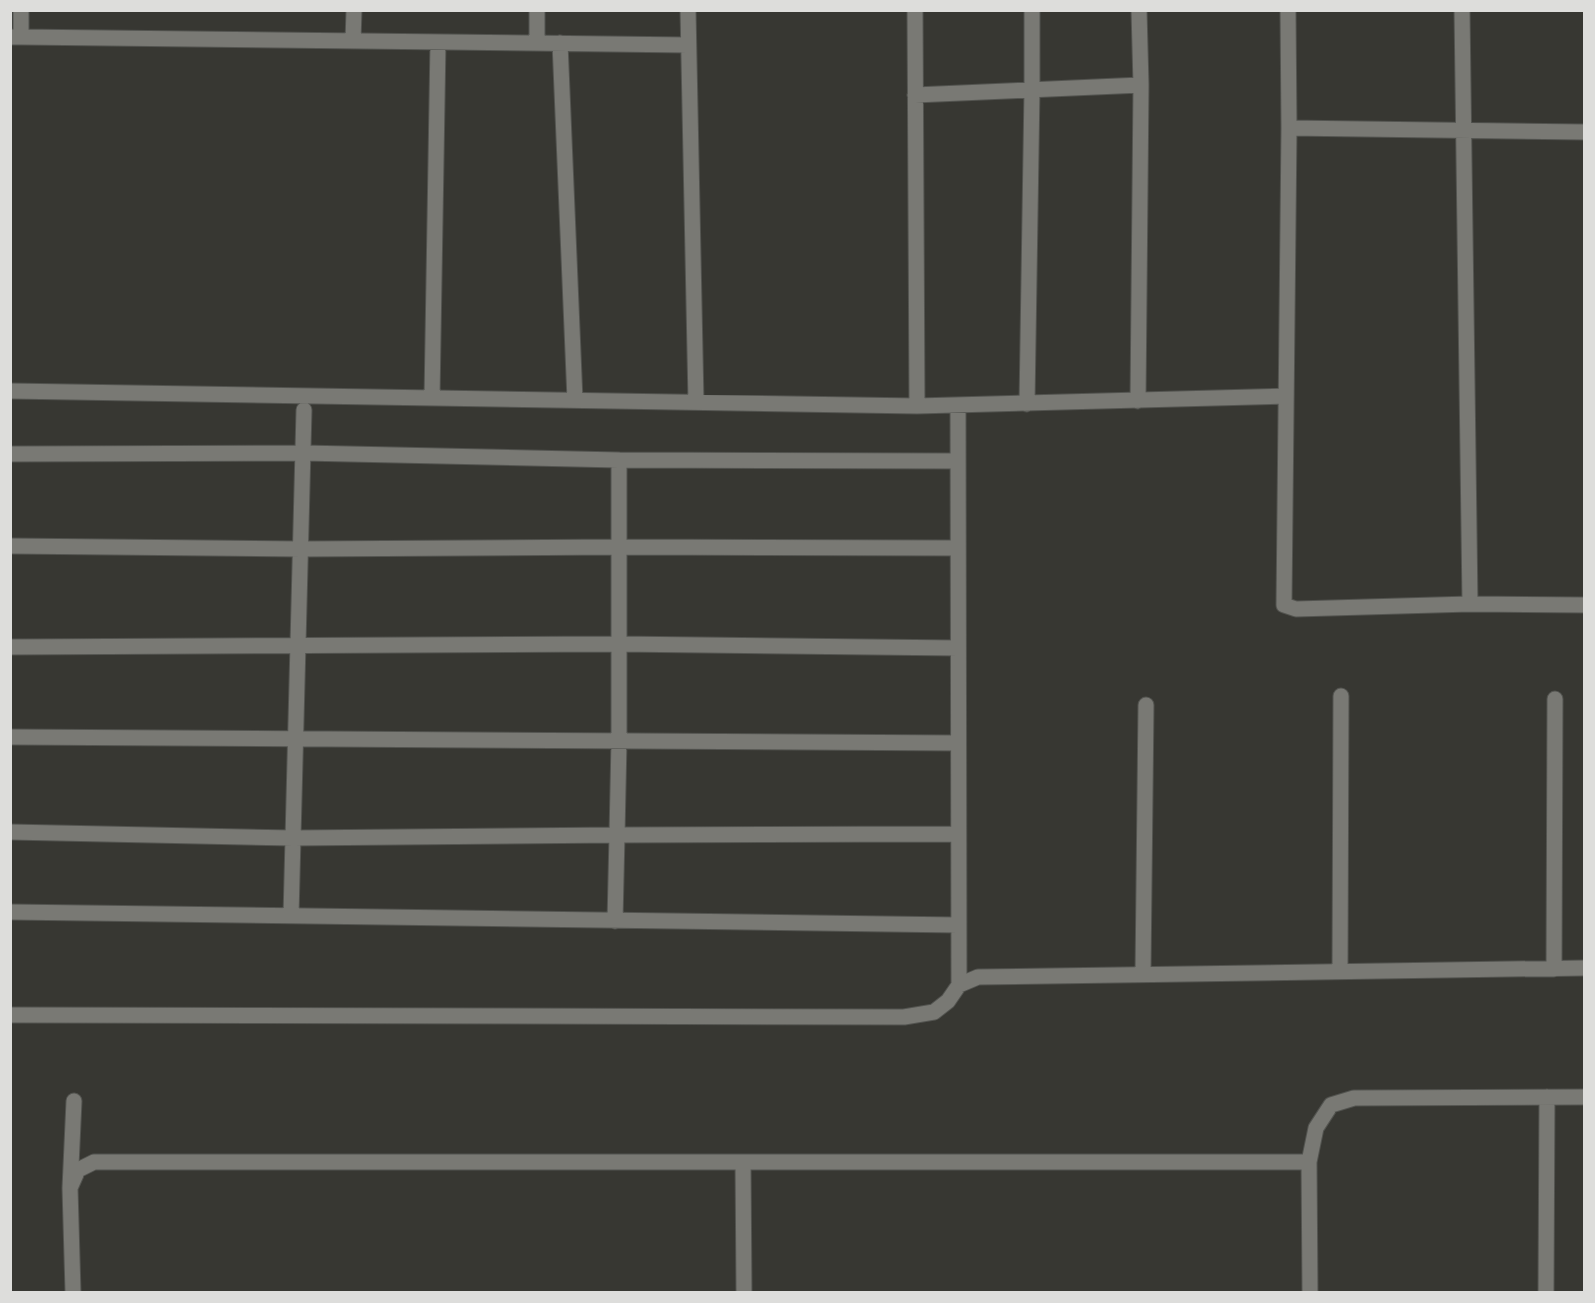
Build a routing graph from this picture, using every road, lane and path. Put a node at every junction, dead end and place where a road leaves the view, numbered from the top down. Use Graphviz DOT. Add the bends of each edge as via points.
graph roads {
  1 [pos="21,10"];
  2 [pos="354,10"];
  3 [pos="537,10"];
  4 [pos="688,10"];
  5 [pos="915,10"];
  6 [pos="1032,10"];
  7 [pos="1139,10"];
  8 [pos="1288,10"];
  9 [pos="1462,10"];
  10 [pos="16,37"];
  11 [pos="353,41"];
  12 [pos="438,42"];
  13 [pos="537,43"];
  14 [pos="560,43"];
  15 [pos="688,45"];
  16 [pos="1141,85"];
  17 [pos="1032,88"];
  18 [pos="915,95"];
  19 [pos="1289,128"];
  20 [pos="1464,131"];
  21 [pos="1584,132"];
  22 [pos="10,391"];
  23 [pos="1286,396"];
  24 [pos="432,398"];
  25 [pos="575,400"];
  26 [pos="1138,401"];
  27 [pos="696,402"];
  28 [pos="1027,404"];
  29 [pos="958,405"];
  30 [pos="917,406"];
  31 [pos="304,410"];
  32 [pos="303,453"];
  33 [pos="10,454"];
  34 [pos="619,460"];
  35 [pos="958,461"];
  36 [pos="10,546"];
  37 [pos="619,547"];
  38 [pos="958,548"];
  39 [pos="301,549"];
  40 [pos="1470,604"];
  41 [pos="1584,605"];
  42 [pos="619,644"];
  43 [pos="298,645"];
  44 [pos="10,647"];
  45 [pos="958,648"];
  46 [pos="1341,696"];
  47 [pos="1555,699"];
  48 [pos="1146,705"];
  49 [pos="10,737"];
  50 [pos="296,739"];
  51 [pos="619,741"];
  52 [pos="958,743"];
  53 [pos="10,832"];
  54 [pos="958,834"];
  55 [pos="617,835"];
  56 [pos="293,838"];
  57 [pos="10,912"];
  58 [pos="291,916"];
  59 [pos="615,921"];
  60 [pos="958,925"];
  61 [pos="1584,968"];
  62 [pos="1554,969"];
  63 [pos="1340,972"];
  64 [pos="1143,974"];
  65 [pos="959,985"];
  66 [pos="10,1015"];
  67 [pos="1547,1097"];
  68 [pos="1584,1097"];
  69 [pos="74,1101"];
  70 [pos="743,1162"];
  71 [pos="1309,1162"];
  72 [pos="70,1188"];
  73 [pos="73,1293"];
  74 [pos="744,1293"];
  75 [pos="1310,1293"];
  76 [pos="1546,1293"];
  1 -- 10 [label="street"];
  2 -- 11 [label="street"];
  3 -- 13 [label="street"];
  4 -- 15 [label="street"];
  5 -- 18 [label="street"];
  6 -- 17 [label="street"];
  7 -- 16 [label="street"];
  8 -- 19 [label="street"];
  9 -- 20 [label="street"];
  10 -- 11 [label="street"];
  11 -- 12 [label="street"];
  12 -- 13 [label="street"];
  12 -- 24 [label="street"];
  13 -- 14 [label="street"];
  14 -- 15 [label="street"];
  14 -- 25 [label="street"];
  15 -- 27 [label="street"];
  16 -- 17 [label="street"];
  16 -- 26 [label="street"];
  17 -- 18 [label="street"];
  17 -- 28 [label="street"];
  18 -- 30 [label="street"];
  19 -- 20 [label="street"];
  19 -- 23 [label="street"];
  20 -- 21 [label="street"];
  20 -- 40 [label="street"];
  22 -- 24 [label="street"];
  23 -- 26 [label="street"];
  23 -- 40 [label="street" via="1284,605 1296,609"];
  24 -- 25 [label="street"];
  25 -- 27 [label="street"];
  26 -- 28 [label="street"];
  27 -- 30 [label="street"];
  28 -- 29 [label="street"];
  29 -- 30 [label="street"];
  29 -- 35 [label="street"];
  31 -- 32 [label="street"];
  32 -- 33 [label="street"];
  32 -- 34 [label="street"];
  32 -- 39 [label="street"];
  34 -- 35 [label="street"];
  34 -- 37 [label="street"];
  35 -- 38 [label="street"];
  36 -- 39 [label="street"];
  37 -- 38 [label="street"];
  37 -- 39 [label="street"];
  37 -- 42 [label="street"];
  38 -- 45 [label="street"];
  39 -- 43 [label="street"];
  40 -- 41 [label="street"];
  42 -- 43 [label="street"];
  42 -- 45 [label="street"];
  42 -- 51 [label="street"];
  43 -- 44 [label="street"];
  43 -- 50 [label="street"];
  45 -- 52 [label="street"];
  46 -- 63 [label="street"];
  47 -- 62 [label="street"];
  48 -- 64 [label="street"];
  49 -- 50 [label="street"];
  50 -- 51 [label="street"];
  50 -- 56 [label="street"];
  51 -- 52 [label="street"];
  51 -- 55 [label="street"];
  52 -- 54 [label="street"];
  53 -- 56 [label="street"];
  54 -- 55 [label="street"];
  54 -- 60 [label="street"];
  55 -- 56 [label="street"];
  55 -- 59 [label="street"];
  56 -- 58 [label="street"];
  57 -- 58 [label="street"];
  58 -- 59 [label="street"];
  59 -- 60 [label="street"];
  60 -- 65 [label="street"];
  61 -- 62 [label="street"];
  62 -- 63 [label="street"];
  63 -- 64 [label="street"];
  64 -- 65 [label="street" via="978,977"];
  65 -- 66 [label="street" via="934,1012 904,1017"];
  67 -- 68 [label="street"];
  67 -- 71 [label="street" via="1354,1098 1330,1106 1316,1128"];
  67 -- 76 [label="street"];
  69 -- 72 [label="street"];
  70 -- 71 [label="street"];
  70 -- 72 [label="street" via="94,1162 78,1170"];
  70 -- 74 [label="street"];
  71 -- 75 [label="street"];
  72 -- 73 [label="street"];
}
